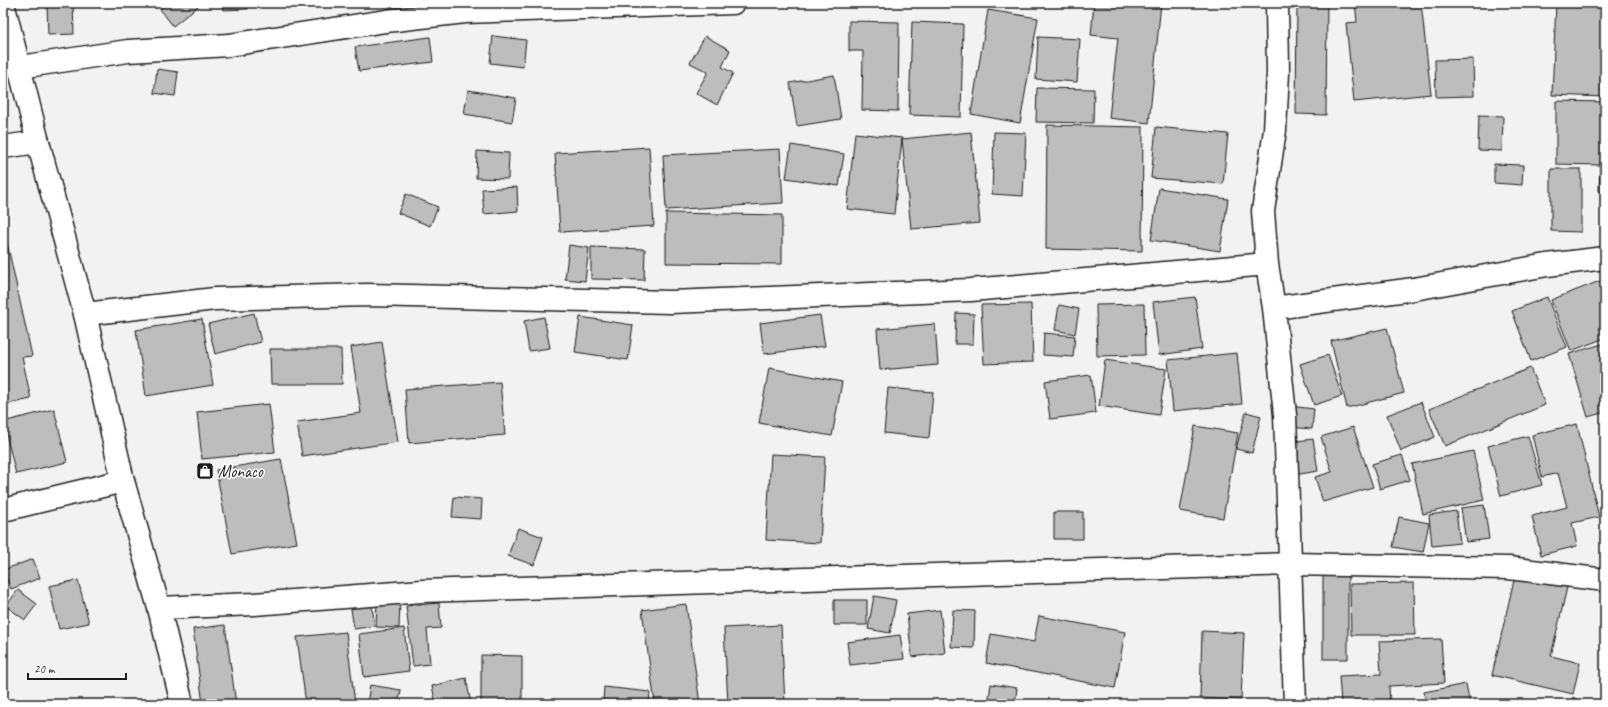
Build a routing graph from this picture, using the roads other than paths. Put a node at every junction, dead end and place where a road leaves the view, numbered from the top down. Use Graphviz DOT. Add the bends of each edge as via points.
graph roads {
  1 [pos="3,3"];
  2 [pos="732,3"];
  3 [pos="1278,3"];
  4 [pos="20,67"];
  5 [pos="38,142"];
  6 [pos="3,147"];
  7 [pos="1605,258"];
  8 [pos="1267,264"];
  9 [pos="1274,308"];
  10 [pos="85,314"];
  11 [pos="123,481"];
  12 [pos="3,510"];
  13 [pos="1290,564"];
  14 [pos="1605,580"];
  15 [pos="159,608"];
  16 [pos="182,704"];
  17 [pos="1295,704"];
  1 -- 4 [label="street"];
  2 -- 4 [label="street" via="465,12 386,21 229,45 128,51"];
  3 -- 8 [label="street" via="1275,130 1263,211"];
  4 -- 5 [label="street"];
  5 -- 6 [label="street"];
  5 -- 10 [label="street"];
  7 -- 9 [label="street" via="1547,265 1414,289"];
  8 -- 9 [label="street"];
  8 -- 10 [label="street" via="971,290 671,302 368,295 215,299"];
  9 -- 13 [label="street" via="1285,415"];
  10 -- 11 [label="street"];
  11 -- 12 [label="street"];
  11 -- 15 [label="street"];
  13 -- 14 [label="street" via="1509,568"];
  13 -- 15 [label="street" via="422,591 254,604"];
  13 -- 17 [label="street"];
  15 -- 16 [label="street"];
}
